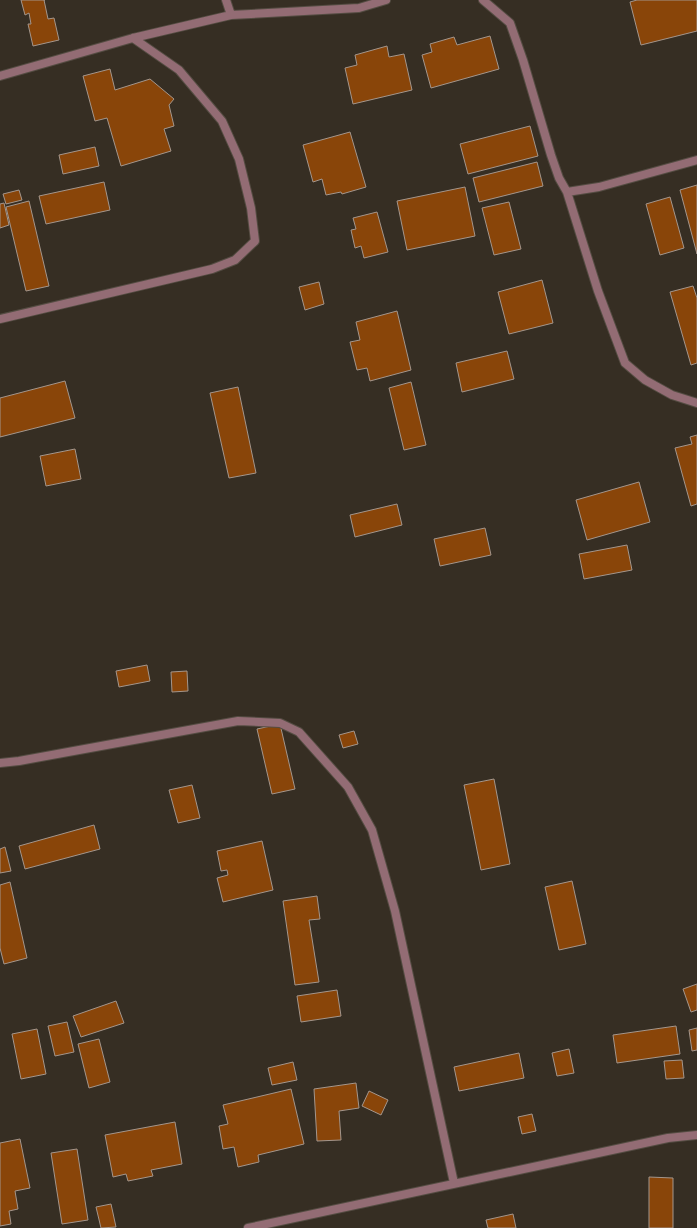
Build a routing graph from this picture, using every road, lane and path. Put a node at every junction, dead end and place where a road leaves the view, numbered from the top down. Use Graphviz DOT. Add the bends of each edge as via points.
graph roads {
  1 [pos="226,0"];
  2 [pos="386,0"];
  3 [pos="483,0"];
  4 [pos="231,15"];
  5 [pos="133,38"];
  6 [pos="0,76"];
  7 [pos="697,160"];
  8 [pos="567,192"];
  9 [pos="0,319"];
  10 [pos="697,403"];
  11 [pos="0,763"];
  12 [pos="697,1136"];
  13 [pos="454,1183"];
  14 [pos="248,1228"];
  1 -- 4 [label="street"];
  2 -- 4 [label="street" via="359,8"];
  3 -- 8 [label="street" via="510,23 551,155"];
  4 -- 5 [label="street"];
  5 -- 6 [label="street"];
  5 -- 9 [label="street" via="179,70 222,121 239,159 251,208 255,241 235,260 212,269"];
  7 -- 8 [label="street" via="600,187"];
  8 -- 10 [label="street" via="598,291 625,363 645,380 672,395"];
  11 -- 13 [label="street" via="238,721 280,723 299,732 348,787 372,830 395,911"];
  12 -- 13 [label="street" via="668,1138"];
  13 -- 14 [label="street"];
}
